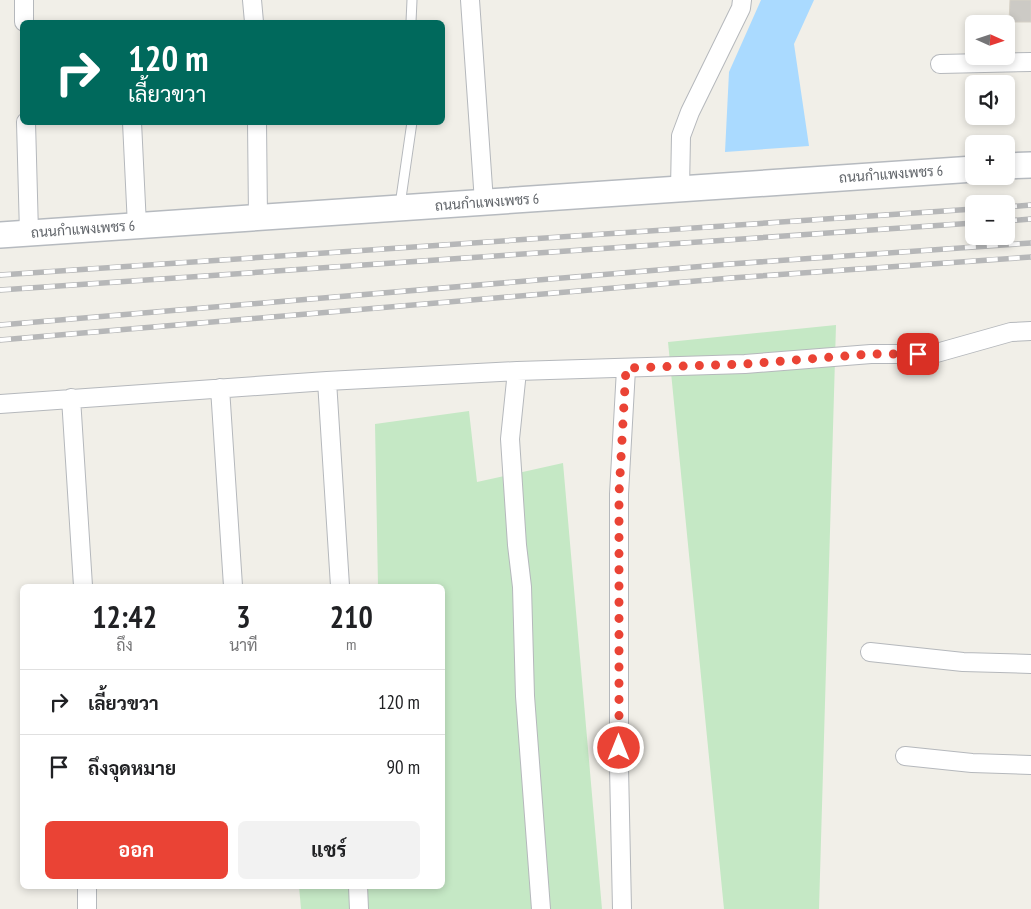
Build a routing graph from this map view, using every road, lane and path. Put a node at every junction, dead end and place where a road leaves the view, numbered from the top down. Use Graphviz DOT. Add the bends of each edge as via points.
graph roads {
  1 [pos="24,0"];
  2 [pos="252,0"];
  3 [pos="412,0"];
  4 [pos="470,0"];
  5 [pos="742,0"];
  6 [pos="24,20"];
  7 [pos="254,20"];
  8 [pos="411,20"];
  9 [pos="1031,62"];
  10 [pos="940,64"];
  11 [pos="26,125"];
  12 [pos="132,125"];
  13 [pos="256,125"];
  14 [pos="412,125"];
  15 [pos="1031,165"];
  16 [pos="1015,166"];
  17 [pos="965,170"];
  18 [pos="680,189"];
  19 [pos="484,202"];
  20 [pos="400,208"];
  21 [pos="258,218"];
  22 [pos="136,226"];
  23 [pos="29,233"];
  24 [pos="0,235"];
  25 [pos="1031,331"];
  26 [pos="626,368"];
  27 [pos="517,371"];
  28 [pos="327,381"];
  29 [pos="220,388"];
  30 [pos="71,398"];
  31 [pos="0,404"];
  32 [pos="83,584"];
  33 [pos="233,584"];
  34 [pos="340,584"];
  35 [pos="870,652"];
  36 [pos="1031,664"];
  37 [pos="905,756"];
  38 [pos="1031,765"];
  39 [pos="87,889"];
  40 [pos="358,889"];
  41 [pos="88,909"];
  42 [pos="359,909"];
  43 [pos="541,909"];
  44 [pos="622,909"];
  1 -- 6 [label="street"];
  2 -- 7 [label="street"];
  3 -- 8 [label="lane"];
  4 -- 19 [label="street"];
  5 -- 18 [label="street" via="681,136"];
  9 -- 10 [label="street"];
  11 -- 23 [label="street"];
  12 -- 22 [label="street"];
  13 -- 21 [label="street"];
  14 -- 20 [label="lane"];
  15 -- 16 [label="main road"];
  17 -- 18 [label="main road, ถนนกำแพงเพชร 6"];
  18 -- 19 [label="main road, ถนนกำแพงเพชร 6"];
  19 -- 20 [label="main road, ถนนกำแพงเพชร 6"];
  20 -- 21 [label="main road, ถนนกำแพงเพชร 6"];
  21 -- 22 [label="main road, ถนนกำแพงเพชร 6"];
  22 -- 23 [label="main road, ถนนกำแพงเพชร 6"];
  23 -- 24 [label="main road, ถนนกำแพงเพชร 6"];
  25 -- 26 [label="street" via="1011,332 933,354 871,354 745,364"];
  26 -- 27 [label="street"];
  26 -- 44 [label="street" via="619,504"];
  27 -- 28 [label="street"];
  27 -- 43 [label="street" via="510,439"];
  28 -- 29 [label="street"];
  28 -- 34 [label="street"];
  29 -- 30 [label="street"];
  29 -- 33 [label="street"];
  30 -- 31 [label="street"];
  30 -- 32 [label="street"];
  35 -- 36 [label="street" via="963,662"];
  37 -- 38 [label="street"];
  39 -- 41 [label="street"];
  40 -- 42 [label="street"];
}
